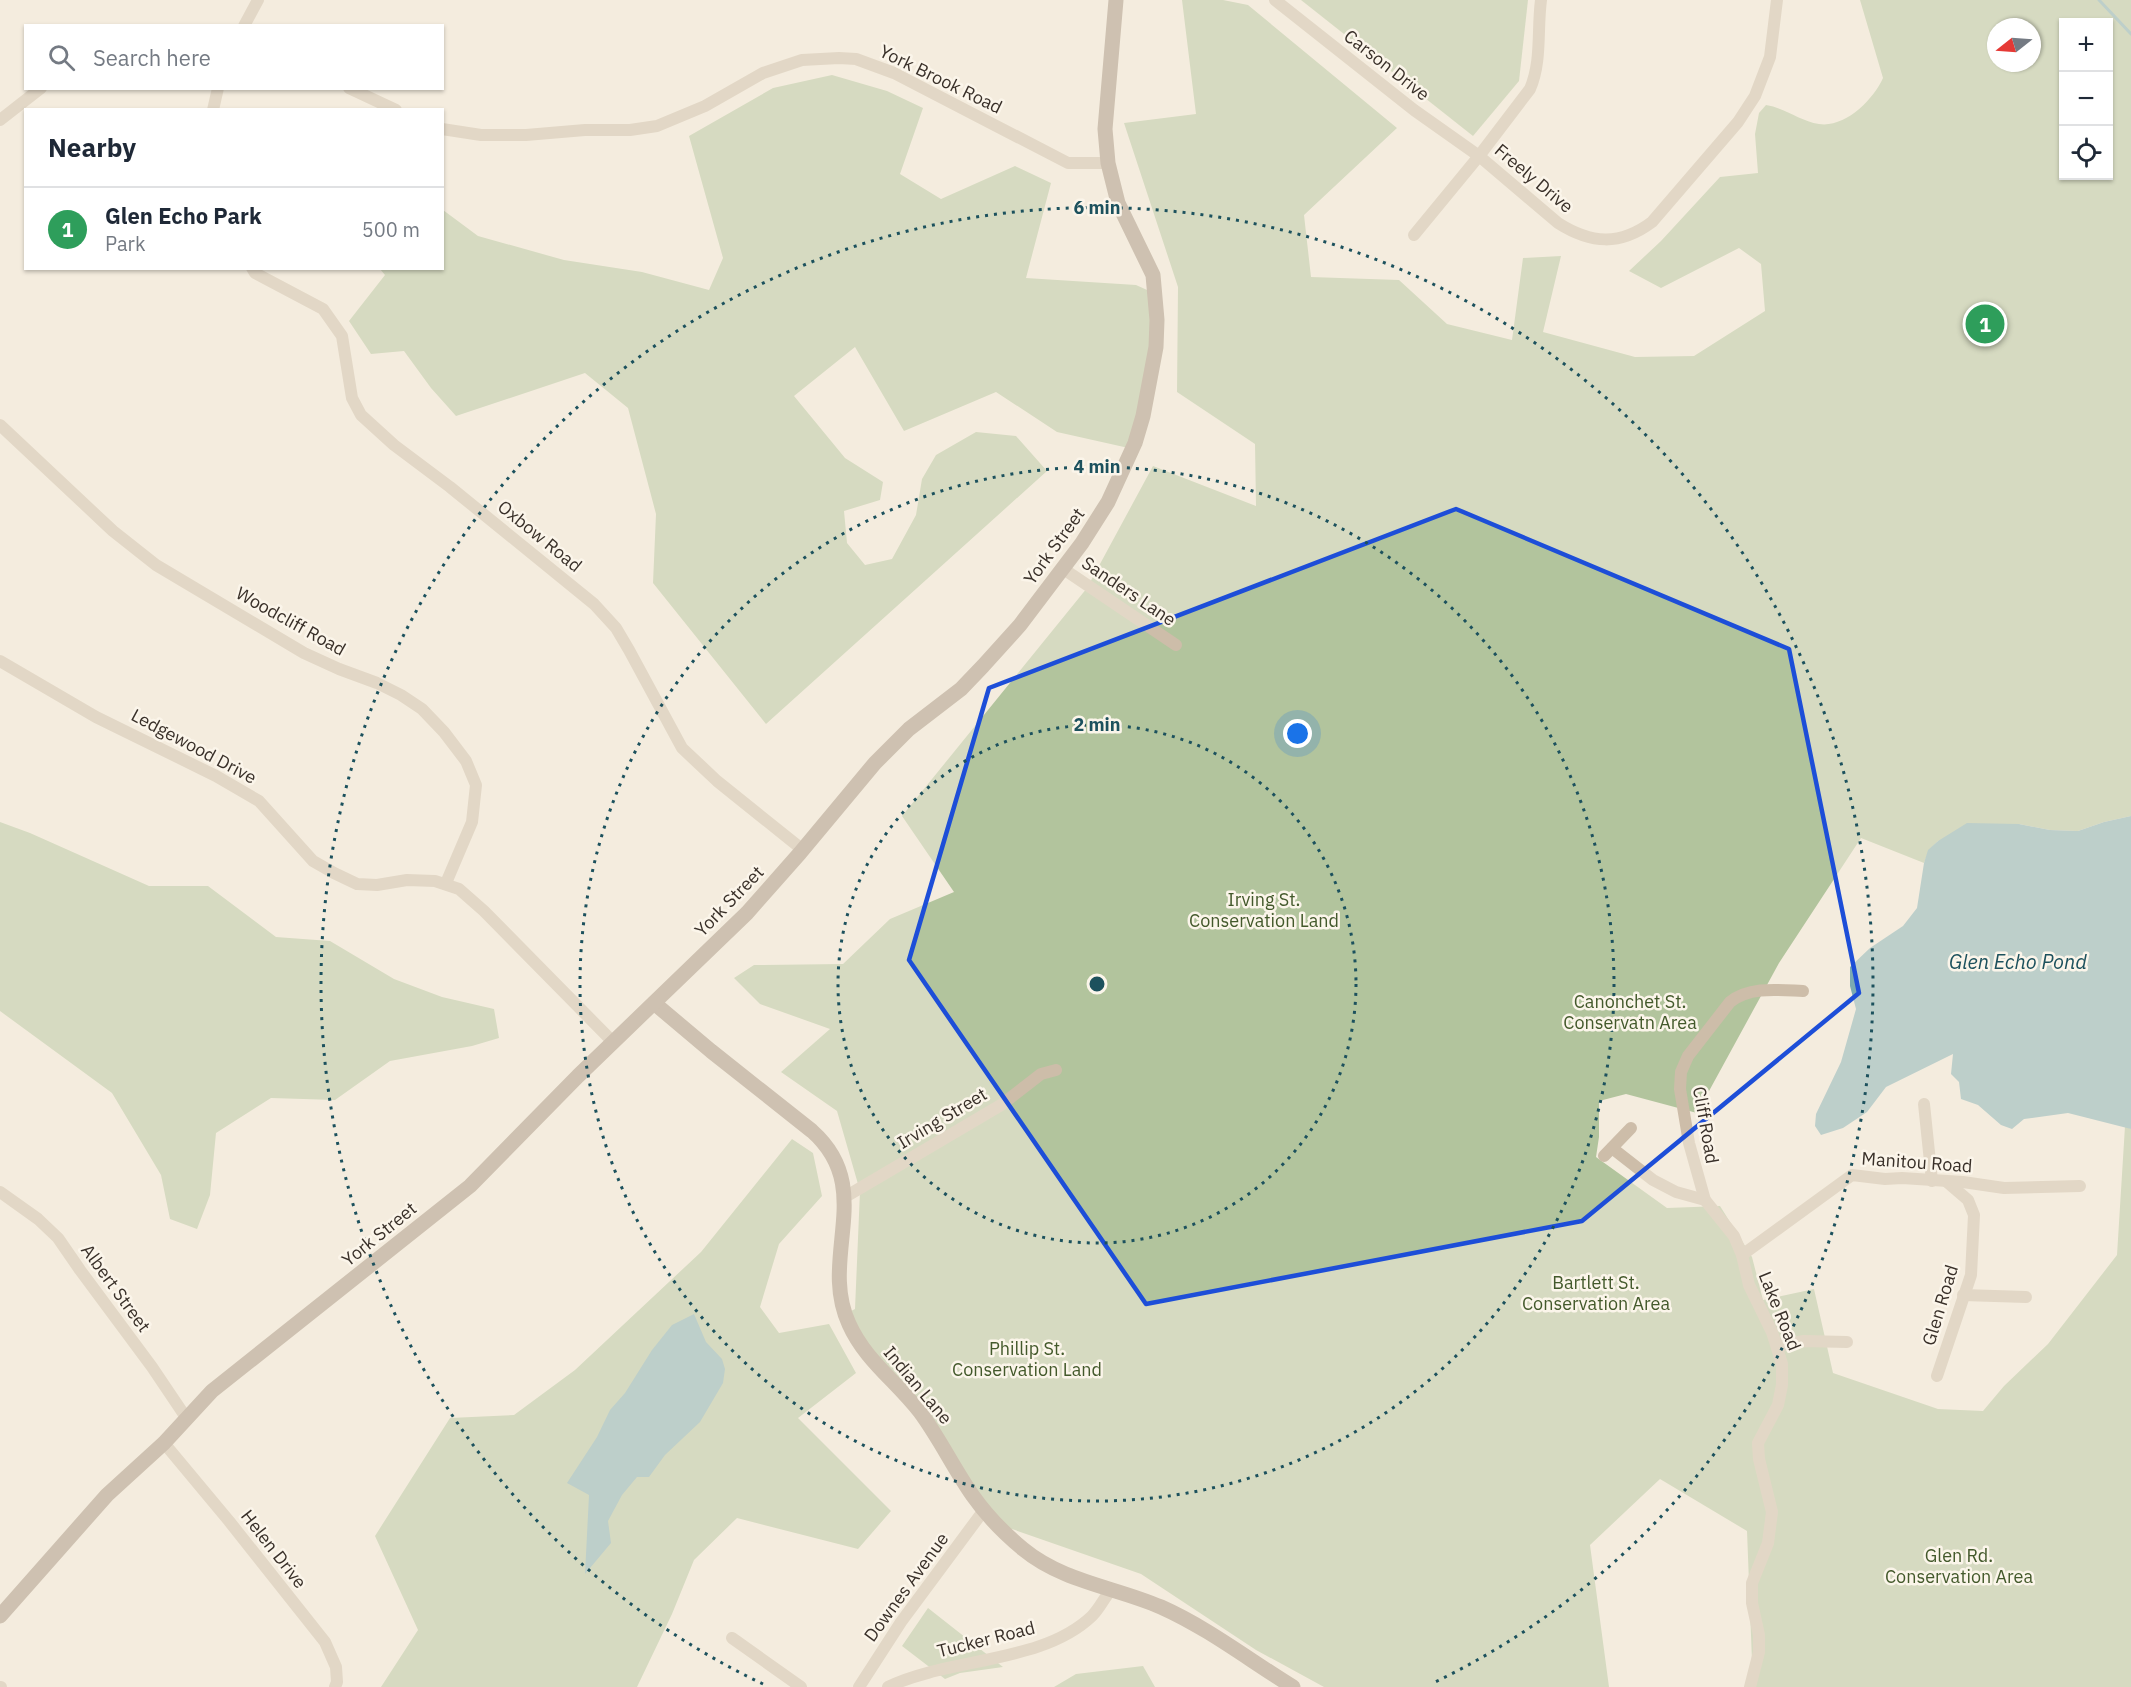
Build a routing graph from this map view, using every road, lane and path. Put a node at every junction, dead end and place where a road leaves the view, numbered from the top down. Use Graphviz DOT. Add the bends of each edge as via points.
graph roads {
  1 [pos="258,0"];
  2 [pos="1116,0"];
  3 [pos="1275,0"];
  4 [pos="1541,0"];
  5 [pos="1777,0"];
  6 [pos="245,24"];
  7 [pos="39,90"];
  8 [pos="218,90"];
  9 [pos="353,90"];
  10 [pos="213,108"];
  11 [pos="392,108"];
  12 [pos="0,120"];
  13 [pos="444,129"];
  14 [pos="1479,156"];
  15 [pos="1108,163"];
  16 [pos="1414,235"];
  17 [pos="253,270"];
  18 [pos="0,425"];
  19 [pos="1062,568"];
  20 [pos="1176,645"];
  21 [pos="0,661"];
  22 [pos="803,850"];
  23 [pos="446,884"];
  24 [pos="1803,991"];
  25 [pos="654,1003"];
  26 [pos="614,1043"];
  27 [pos="1056,1070"];
  28 [pos="1924,1104"];
  29 [pos="1631,1128"];
  30 [pos="1932,1180"];
  31 [pos="1947,1182"];
  32 [pos="2080,1186"];
  33 [pos="0,1192"];
  34 [pos="845,1197"];
  35 [pos="1705,1200"];
  36 [pos="1742,1255"];
  37 [pos="1963,1295"];
  38 [pos="2026,1297"];
  39 [pos="1846,1342"];
  40 [pos="1777,1346"];
  41 [pos="1937,1376"];
  42 [pos="187,1419"];
  43 [pos="164,1443"];
  44 [pos="984,1510"];
  45 [pos="1111,1590"];
  46 [pos="0,1616"];
  47 [pos="732,1638"];
  48 [pos="335,1687"];
  49 [pos="801,1687"];
  50 [pos="859,1687"];
  51 [pos="888,1687"];
  52 [pos="1293,1687"];
  53 [pos="1750,1687"];
  1 -- 6 [label="street"];
  2 -- 15 [label="street, York Street" via="1105,129"];
  3 -- 14 [label="street, Carson Drive"];
  4 -- 14 [label="street, Freely Drive" via="1535,77 1521,103"];
  5 -- 14 [label="street, Freely Drive" via="1770,57 1747,109 1658,216 1633,234 1596,240 1571,232"];
  7 -- 12 [label="street"];
  8 -- 10 [label="street"];
  9 -- 11 [label="street"];
  13 -- 15 [label="street, York Brook Road" via="482,135 526,135 657,126 705,106 763,73 802,60 839,58 856,59 894,73 1068,163"];
  14 -- 16 [label="street"];
  15 -- 19 [label="street, York Street" via="1118,203 1154,275 1156,346 1143,416 1127,463 1099,518"];
  17 -- 22 [label="street, Oxbow Road" via="323,309 342,336 352,398 360,415 594,604 616,628 682,748"];
  18 -- 23 [label="street, Woodcliff Road" via="113,531 156,565 304,653 401,695 430,717 466,761 476,785 472,822"];
  19 -- 20 [label="street, Sanders Lane"];
  19 -- 22 [label="street, York Street" via="1020,626 961,689 909,729 874,763"];
  21 -- 23 [label="street, Ledgewood Drive" via="96,717 259,801 313,861 333,873 357,884 407,880"];
  22 -- 25 [label="street, York Street" via="747,913"];
  23 -- 26 [label="street, Ledgewood Drive" via="459,889 484,911"];
  24 -- 35 [label="street, Cliff Road" via="1755,991 1736,997 1685,1063 1680,1080 1681,1098"];
  25 -- 26 [label="street, York Street"];
  25 -- 34 [label="street, Indian Lane" via="825,1143 837,1164"];
  26 -- 42 [label="street, York Street" via="470,1186 242,1366"];
  27 -- 34 [label="street, Irving Street" via="1041,1074 1001,1105"];
  28 -- 30 [label="street"];
  29 -- 35 [label="street" via="1608,1152 1676,1192"];
  30 -- 31 [label="street, Manitou Road"];
  30 -- 36 [label="street, Manitou Road" via="1852,1175"];
  31 -- 32 [label="street, Manitou Road" via="2004,1188"];
  31 -- 37 [label="street, Glen Road" via="1968,1200 1974,1215 1971,1275"];
  33 -- 42 [label="street, Albert Street" via="58,1238"];
  34 -- 44 [label="street, Indian Lane" via="839,1281 849,1325 864,1351 917,1408"];
  35 -- 36 [label="street, Lake Road" via="1734,1236"];
  36 -- 40 [label="street, Lake Road" via="1749,1285"];
  37 -- 38 [label="street"];
  37 -- 41 [label="street, Glen Road"];
  39 -- 40 [label="street" via="1804,1341"];
  40 -- 53 [label="street, Lake Road" via="1782,1385 1778,1405 1758,1443 1772,1512 1768,1543 1752,1583 1759,1652"];
  42 -- 43 [label="street, York Street"];
  43 -- 46 [label="street, York Street" via="107,1496"];
  43 -- 48 [label="street, Helen Drive" via="325,1642 336,1667"];
  44 -- 45 [label="street, Indian Lane" via="1039,1560 1068,1576"];
  44 -- 50 [label="street, Downes Avenue" via="901,1622"];
  45 -- 51 [label="street, Tucker Road" via="1091,1617 1061,1637 1038,1647 937,1669"];
  45 -- 52 [label="street, Indian Lane" via="1193,1623"];
  47 -- 49 [label="street"];
}
